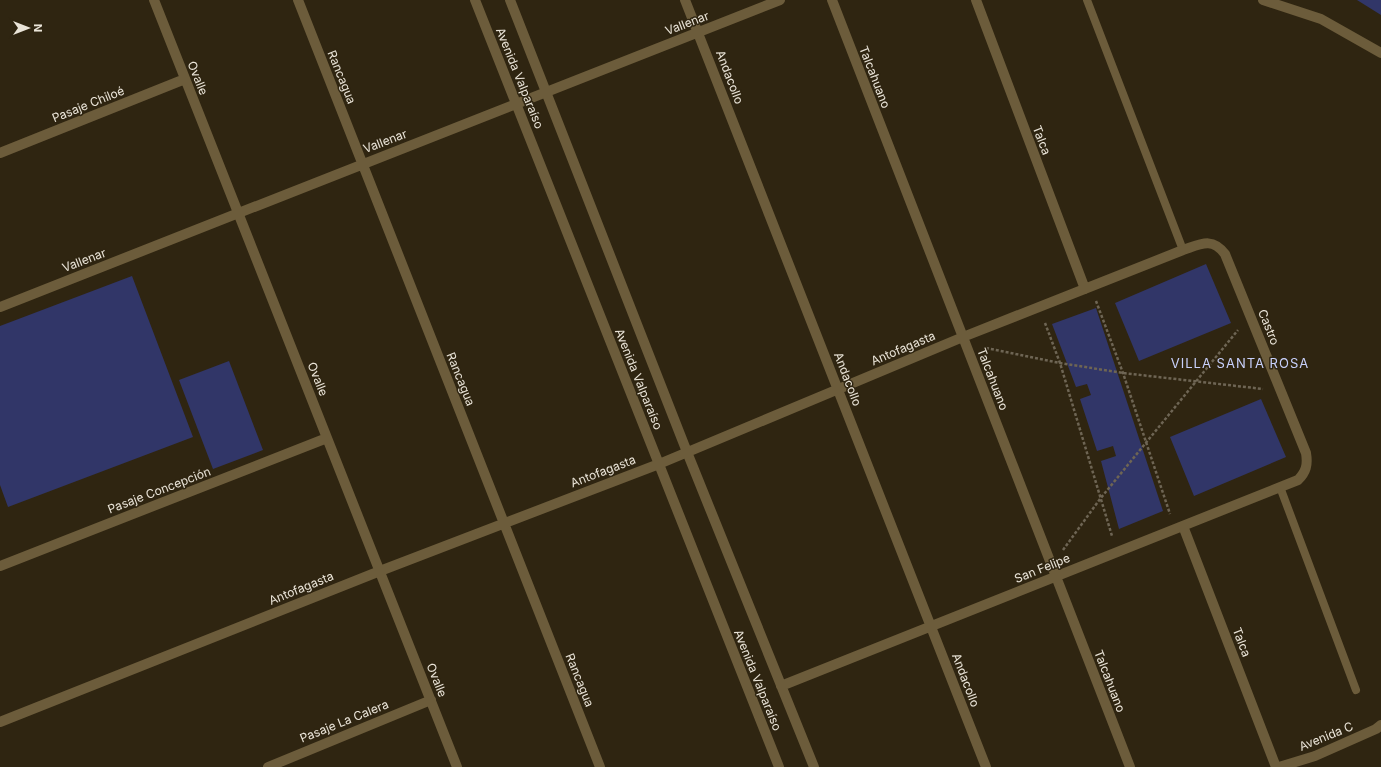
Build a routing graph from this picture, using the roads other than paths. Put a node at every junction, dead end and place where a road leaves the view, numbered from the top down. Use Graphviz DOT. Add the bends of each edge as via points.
graph roads {
  1 [pos="154,0"];
  2 [pos="298,0"];
  3 [pos="475,0"];
  4 [pos="510,0"];
  5 [pos="685,0"];
  6 [pos="780,0"];
  7 [pos="832,0"];
  8 [pos="976,0"];
  9 [pos="1087,0"];
  10 [pos="1263,0"];
  11 [pos="698,32"];
  12 [pos="1381,53"];
  13 [pos="185,79"];
  14 [pos="546,92"];
  15 [pos="516,104"];
  16 [pos="0,153"];
  17 [pos="362,164"];
  18 [pos="238,213"];
  19 [pos="1214,244"];
  20 [pos="1183,250"];
  21 [pos="1085,289"];
  22 [pos="0,307"];
  23 [pos="963,337"];
  24 [pos="838,389"];
  25 [pos="327,438"];
  26 [pos="687,452"];
  27 [pos="659,464"];
  28 [pos="1307,469"];
  29 [pos="1280,487"];
  30 [pos="504,523"];
  31 [pos="1183,526"];
  32 [pos="0,566"];
  33 [pos="380,571"];
  34 [pos="1056,577"];
  35 [pos="931,626"];
  36 [pos="781,686"];
  37 [pos="1356,690"];
  38 [pos="431,700"];
  39 [pos="0,722"];
  40 [pos="1381,725"];
  41 [pos="268,767"];
  42 [pos="457,767"];
  43 [pos="600,767"];
  44 [pos="779,767"];
  45 [pos="814,767"];
  46 [pos="986,767"];
  47 [pos="1130,767"];
  48 [pos="1276,767"];
  49 [pos="1279,767"];
  1 -- 13 [label="street, Ovalle"];
  2 -- 17 [label="street, Rancagua"];
  3 -- 15 [label="street, Avenida Valparaíso"];
  4 -- 14 [label="street, Avenida Valparaíso"];
  5 -- 11 [label="street, Andacollo"];
  6 -- 11 [label="street, Vallenar"];
  7 -- 23 [label="street, Talcahuano"];
  8 -- 21 [label="street, Talca"];
  9 -- 20 [label="lane"];
  10 -- 12 [label="street" via="1321,19"];
  11 -- 14 [label="street, Vallenar"];
  11 -- 24 [label="street, Andacollo"];
  13 -- 16 [label="street, Pasaje Chiloé"];
  13 -- 18 [label="street, Ovalle"];
  14 -- 15 [label="street, Vallenar"];
  14 -- 26 [label="street, Avenida Valparaíso"];
  15 -- 17 [label="street, Vallenar"];
  15 -- 27 [label="street, Avenida Valparaíso"];
  17 -- 18 [label="street, Vallenar"];
  17 -- 30 [label="street, Rancagua"];
  18 -- 22 [label="street, Vallenar"];
  18 -- 25 [label="street, Ovalle"];
  19 -- 20 [label="street, Antofagasta" via="1207,243"];
  19 -- 28 [label="street, Castro" via="1225,254 1306,453"];
  20 -- 21 [label="street, Antofagasta"];
  21 -- 23 [label="street, Antofagasta"];
  23 -- 24 [label="street, Antofagasta"];
  23 -- 34 [label="street, Talcahuano"];
  24 -- 26 [label="street, Antofagasta"];
  24 -- 35 [label="street, Andacollo"];
  25 -- 32 [label="street, Pasaje Concepción"];
  25 -- 33 [label="street, Ovalle"];
  26 -- 27 [label="street, Antofagasta"];
  26 -- 36 [label="street, Avenida Valparaíso"];
  27 -- 30 [label="street, Antofagasta"];
  27 -- 44 [label="street, Avenida Valparaíso"];
  28 -- 29 [label="street, San Felipe" via="1298,480"];
  29 -- 31 [label="street, San Felipe"];
  29 -- 37 [label="lane"];
  30 -- 33 [label="street, Antofagasta"];
  30 -- 43 [label="street, Rancagua"];
  31 -- 34 [label="street, San Felipe"];
  31 -- 48 [label="street, Talca"];
  33 -- 38 [label="street, Ovalle"];
  33 -- 39 [label="street, Antofagasta"];
  34 -- 35 [label="street, San Felipe"];
  34 -- 47 [label="street, Talcahuano"];
  35 -- 36 [label="street, San Felipe"];
  35 -- 46 [label="street, Andacollo"];
  36 -- 45 [label="street, Avenida Valparaíso"];
  38 -- 41 [label="street, Pasaje La Calera"];
  38 -- 42 [label="street, Ovalle"];
  40 -- 49 [label="street, Avenida C" via="1315,756"];
}
